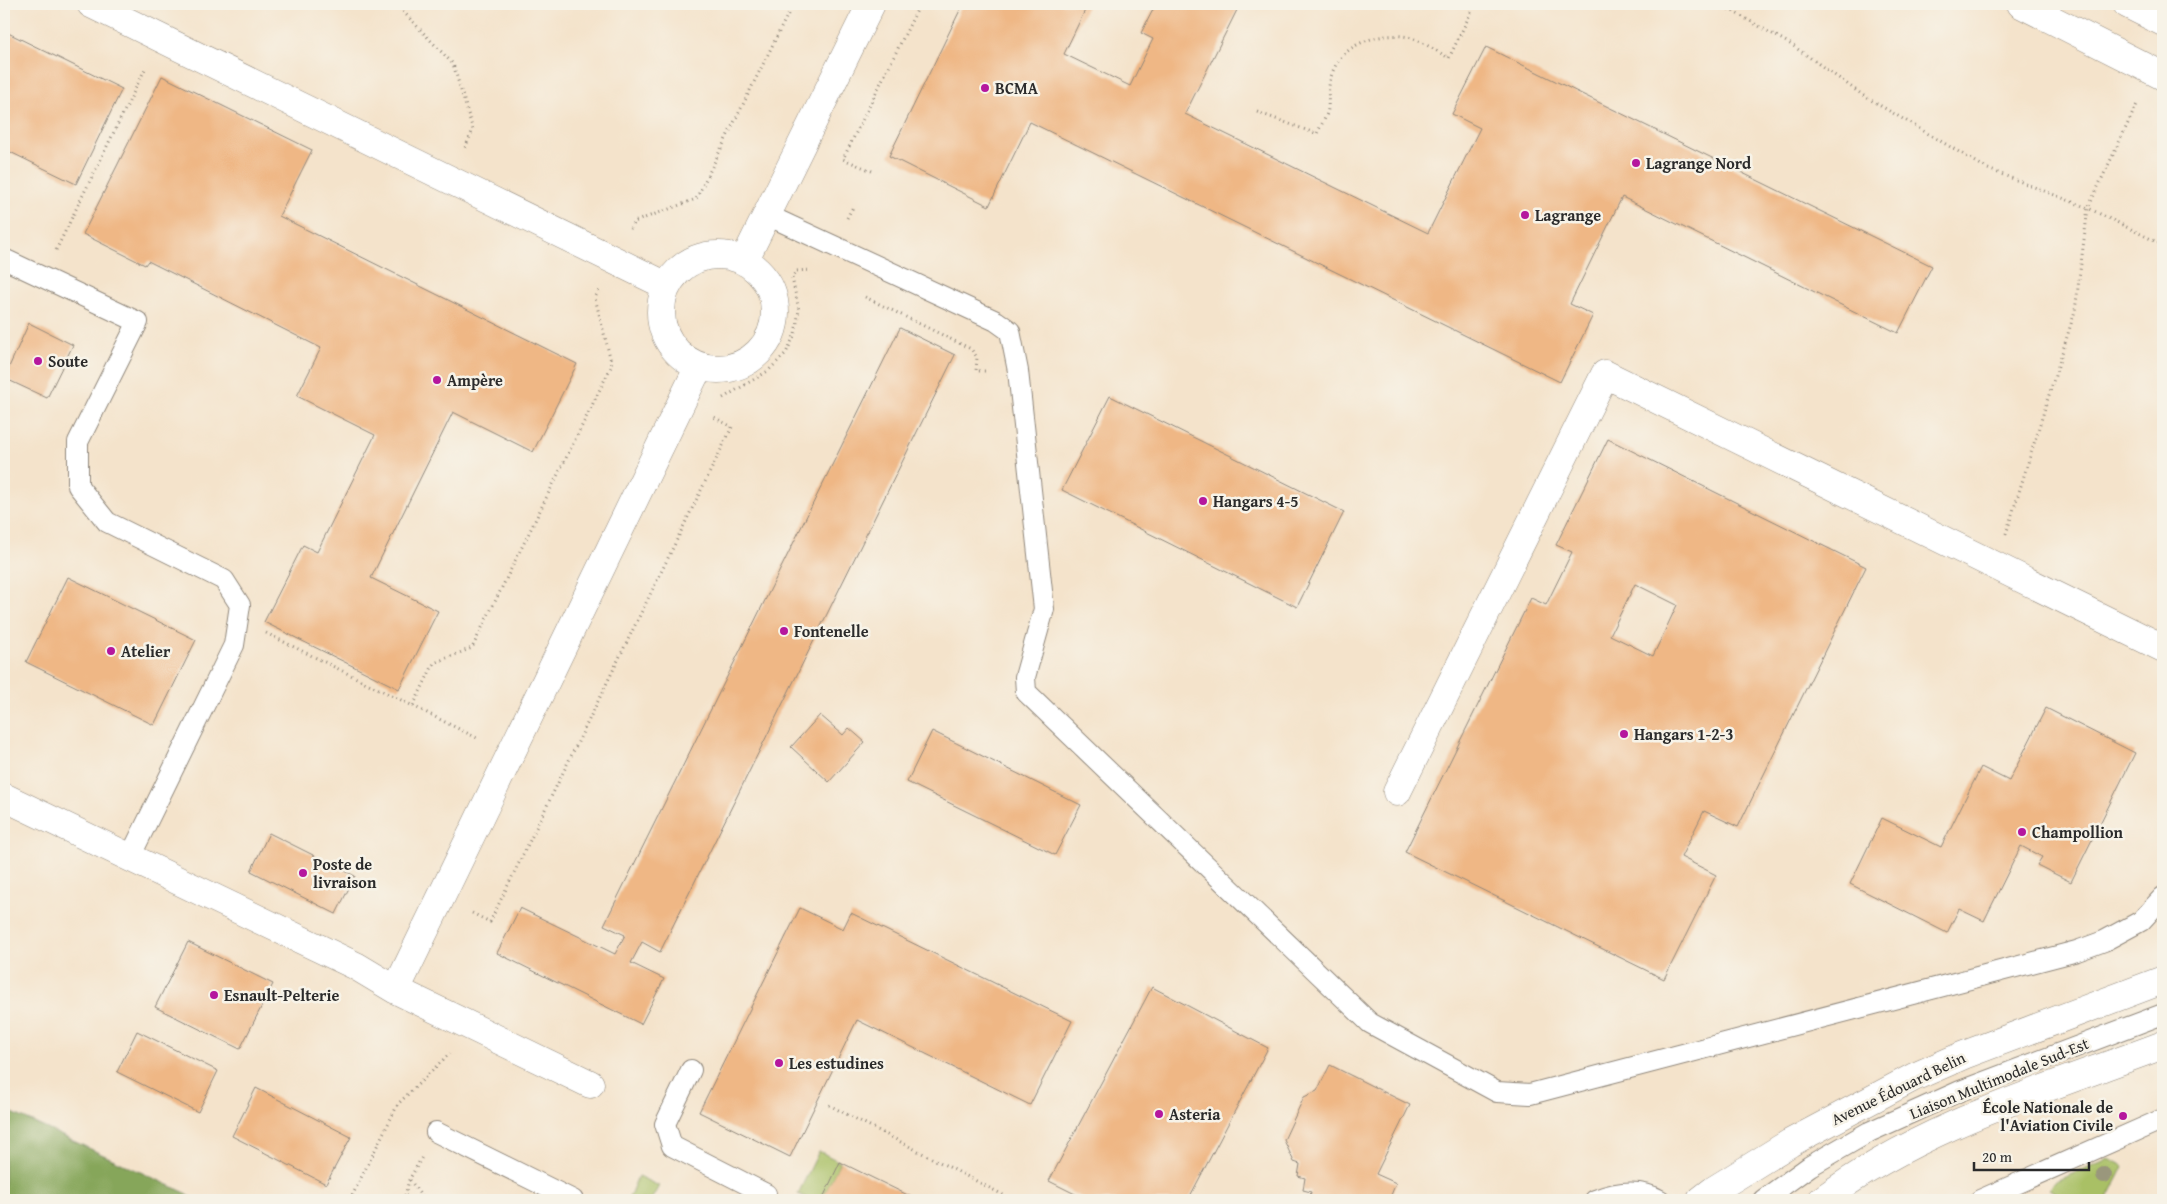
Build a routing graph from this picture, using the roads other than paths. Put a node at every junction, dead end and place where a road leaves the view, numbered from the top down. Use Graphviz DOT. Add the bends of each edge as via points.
graph roads {
  1 [pos="91,4"];
  2 [pos="871,4"];
  3 [pos="2021,4"];
  4 [pos="2127,4"];
  5 [pos="2163,22"];
  6 [pos="2158,73"];
  7 [pos="767,215"];
  8 [pos="4,260"];
  9 [pos="744,261"];
  10 [pos="666,286"];
  11 [pos="699,366"];
  12 [pos="2163,648"];
  13 [pos="1397,792"];
  14 [pos="4,797"];
  15 [pos="128,858"];
  16 [pos="2163,897"];
  17 [pos="2163,980"];
  18 [pos="396,990"];
  19 [pos="2163,1014"];
  20 [pos="2163,1045"];
  21 [pos="691,1070"];
  22 [pos="590,1084"];
  23 [pos="2163,1119"];
  24 [pos="436,1132"];
  25 [pos="573,1200"];
  26 [pos="766,1200"];
  27 [pos="1594,1200"];
  28 [pos="1660,1200"];
  29 [pos="1701,1200"];
  30 [pos="1763,1200"];
  31 [pos="1822,1200"];
  32 [pos="1980,1200"];
  1 -- 10 [label="street"];
  2 -- 7 [label="street"];
  3 -- 6 [label="street"];
  4 -- 5 [label="street"];
  7 -- 9 [label="street"];
  7 -- 16 [label="lane" via="996,321 1010,331 1018,371 1044,609 1024,677 1026,692 1370,1022 1497,1092 1530,1094 2077,951 2141,921"];
  8 -- 15 [label="lane" via="138,322 78,442 78,486 107,522 224,580 240,605 234,645"];
  9 -- 10 [label="street" via="727,255 709,255 677,271"];
  9 -- 11 [label="street" via="760,272 770,288 775,306 774,325 766,343 753,357 737,366 718,369"];
  10 -- 11 [label="street" via="660,305 662,324 669,342 682,357"];
  11 -- 18 [label="street"];
  12 -- 13 [label="street" via="1605,374"];
  14 -- 15 [label="street"];
  15 -- 18 [label="street" via="356,966"];
  17 -- 29 [label="street, Avenue Édouard Belin" via="1914,1077 1790,1143"];
  18 -- 22 [label="street"];
  19 -- 30 [label="lane, Liaison Multimodale Sud-Est" via="1960,1091 1869,1132 1810,1166"];
  20 -- 31 [label="street" via="1916,1142 1843,1184"];
  21 -- 26 [label="lane" via="665,1124 672,1146 766,1194"];
  23 -- 32 [label="lane"];
  24 -- 25 [label="lane"];
  27 -- 28 [label="lane" via="1610,1194 1634,1192"];
}
